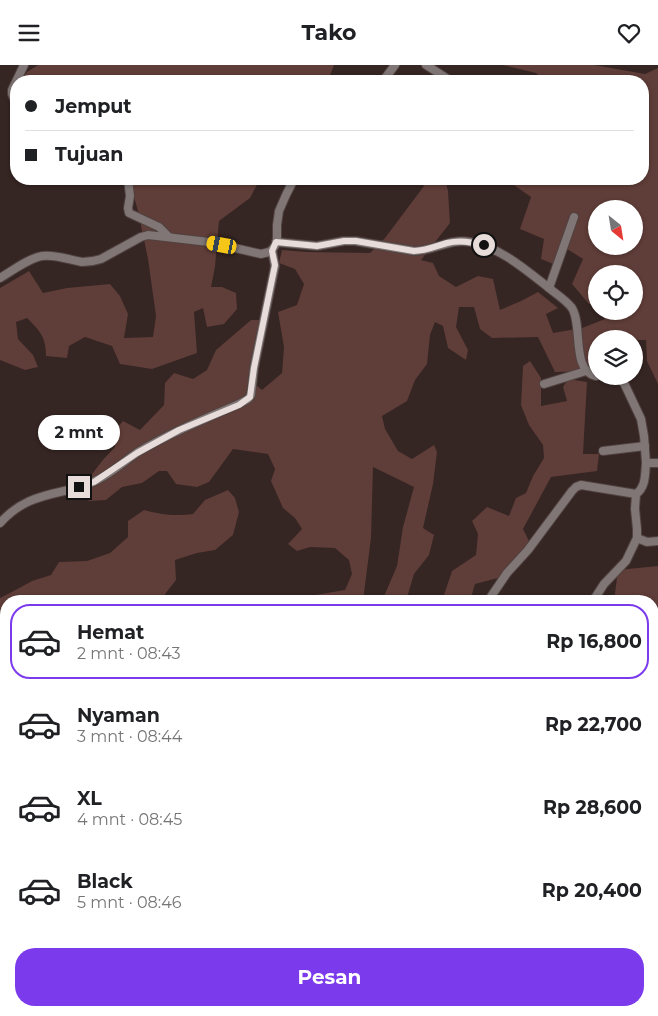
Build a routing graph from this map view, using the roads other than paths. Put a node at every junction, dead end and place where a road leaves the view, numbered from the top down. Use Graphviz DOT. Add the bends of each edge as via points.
graph roads {
  1 [pos="426,65"];
  2 [pos="442,75"];
  3 [pos="129,185"];
  4 [pos="291,185"];
  5 [pos="574,217"];
  6 [pos="169,237"];
  7 [pos="276,242"];
  8 [pos="272,251"];
  9 [pos="0,277"];
  10 [pos="549,288"];
  11 [pos="586,371"];
  12 [pos="544,384"];
  13 [pos="625,385"];
  14 [pos="645,447"];
  15 [pos="603,451"];
  16 [pos="646,463"];
  17 [pos="658,463"];
  18 [pos="636,494"];
  19 [pos="0,523"];
  20 [pos="637,538"];
  21 [pos="658,541"];
  22 [pos="492,595"];
  23 [pos="597,595"];
  1 -- 2 [label="street"];
  3 -- 6 [label="street" via="129,213 159,227"];
  4 -- 7 [label="street" via="279,211"];
  5 -- 10 [label="street"];
  6 -- 8 [label="street" via="261,254"];
  6 -- 9 [label="street" via="145,235 101,259 91,261 40,256"];
  7 -- 8 [label="street"];
  7 -- 10 [label="street" via="317,246 356,241 414,251 454,241 472,242 506,257"];
  8 -- 19 [label="street" via="275,265 250,397 239,405 179,430 94,482 24,503"];
  10 -- 11 [label="street" via="574,313"];
  11 -- 12 [label="street"];
  13 -- 14 [label="street" via="641,419"];
  14 -- 15 [label="street"];
  14 -- 16 [label="street"];
  16 -- 17 [label="street"];
  16 -- 18 [label="street" via="643,486"];
  18 -- 20 [label="street"];
  18 -- 22 [label="street" via="581,485 576,487"];
  20 -- 21 [label="street" via="647,542"];
  20 -- 23 [label="street" via="626,561"];
}
